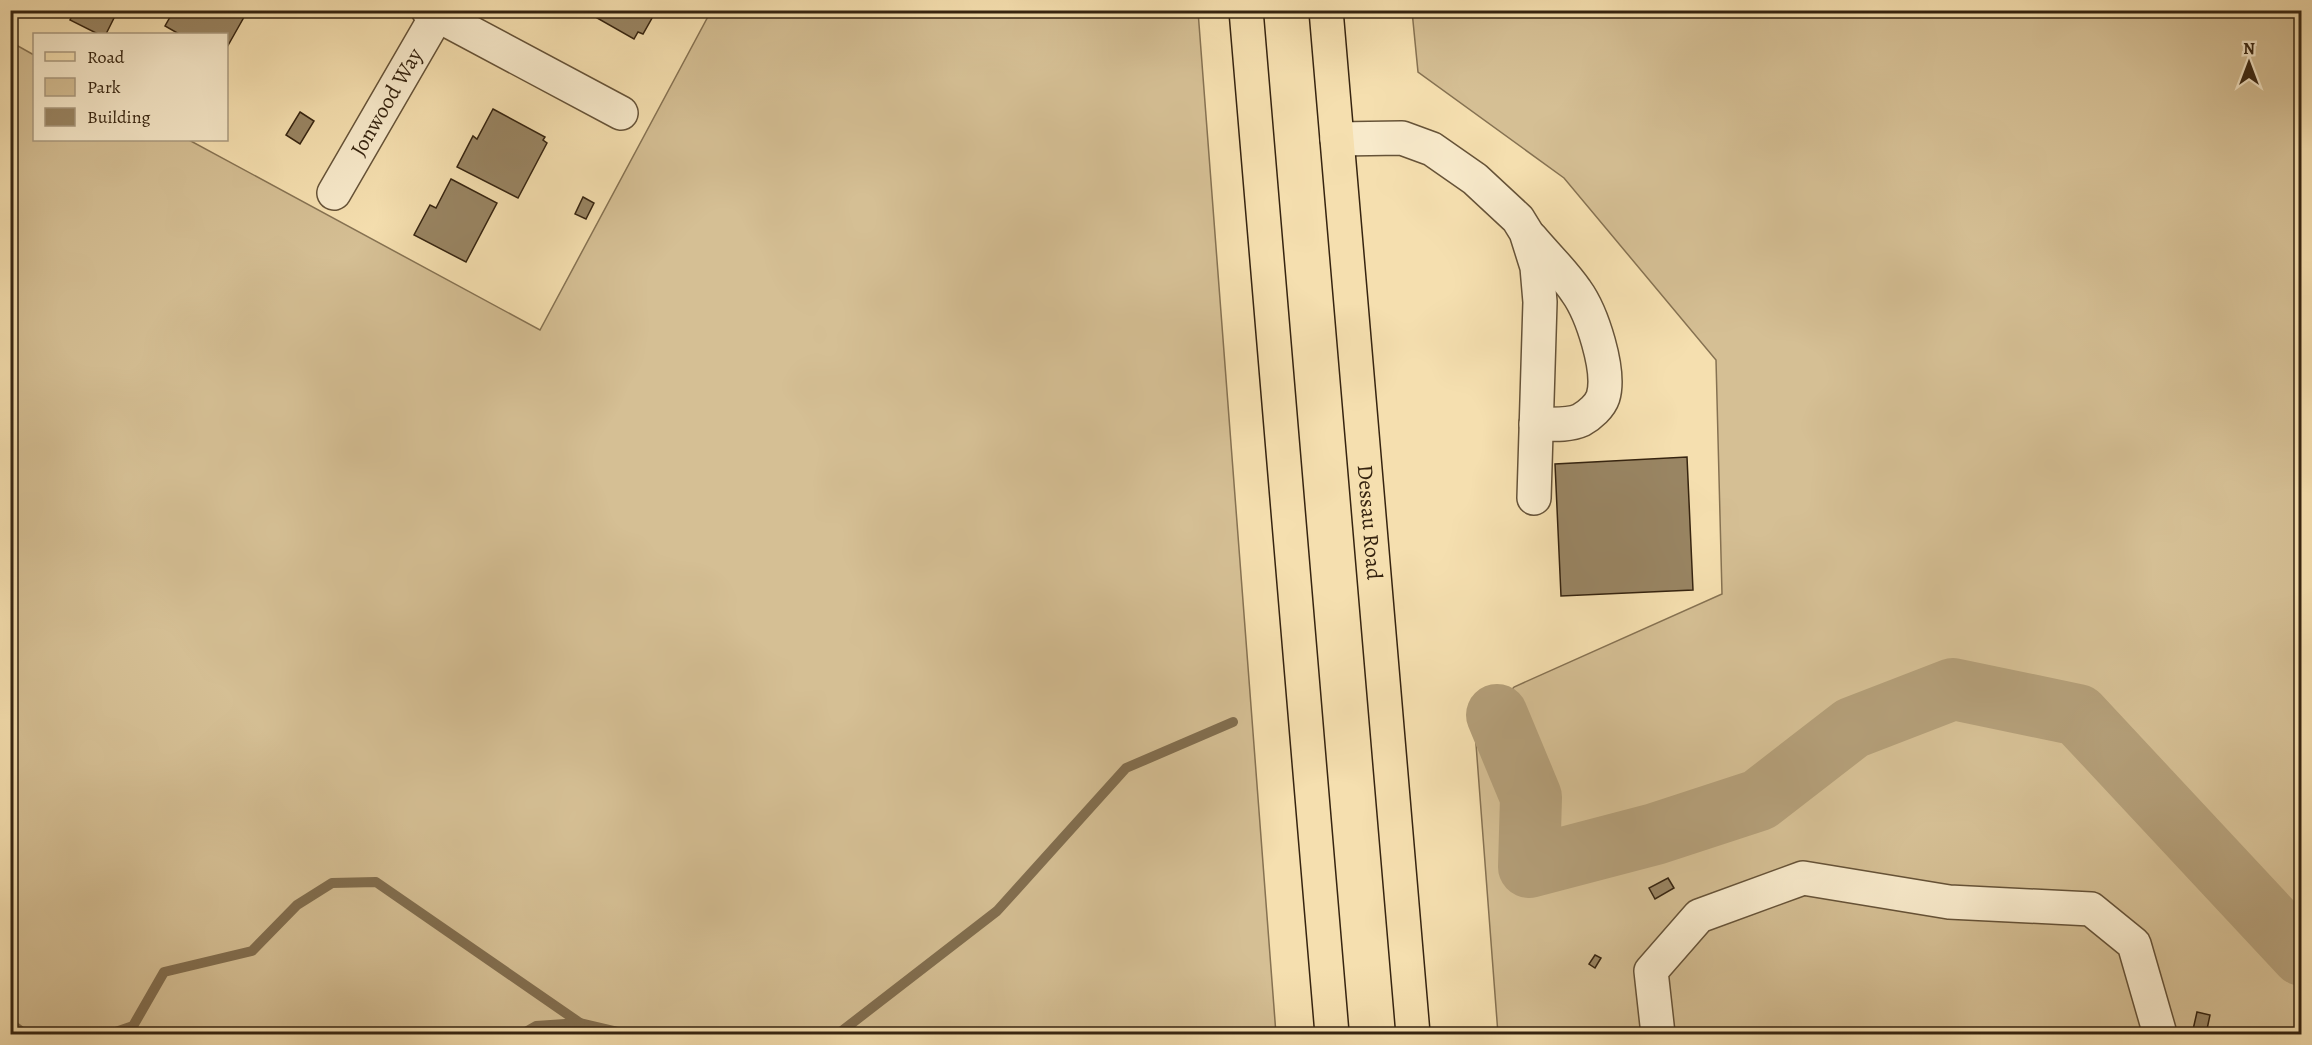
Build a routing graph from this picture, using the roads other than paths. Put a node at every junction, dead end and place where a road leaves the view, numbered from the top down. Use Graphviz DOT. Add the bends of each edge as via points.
graph roads {
  1 [pos="1246,10"];
  2 [pos="1326,10"];
  3 [pos="435,12"];
  4 [pos="621,113"];
  5 [pos="1337,139"];
  6 [pos="334,193"];
  7 [pos="1526,232"];
  8 [pos="1536,424"];
  9 [pos="1534,498"];
  10 [pos="1332,1035"];
  11 [pos="1413,1035"];
  12 [pos="1658,1035"];
  13 [pos="2160,1035"];
  1 -- 10 [label="main road"];
  2 -- 5 [label="main road, Dessau Road"];
  3 -- 4 [label="street"];
  3 -- 6 [label="street, Jonwood Way"];
  5 -- 7 [label="street" via="1402,138 1432,149 1475,179 1518,219"];
  5 -- 11 [label="main road, Dessau Road"];
  7 -- 8 [label="street" via="1537,267 1540,302"];
  7 -- 8 [label="street" via="1583,302 1599,344 1605,386 1598,406 1580,420"];
  8 -- 9 [label="street"];
  12 -- 13 [label="street" via="1651,971 1699,916 1803,878 1949,902 2091,909 2134,944"];
}
